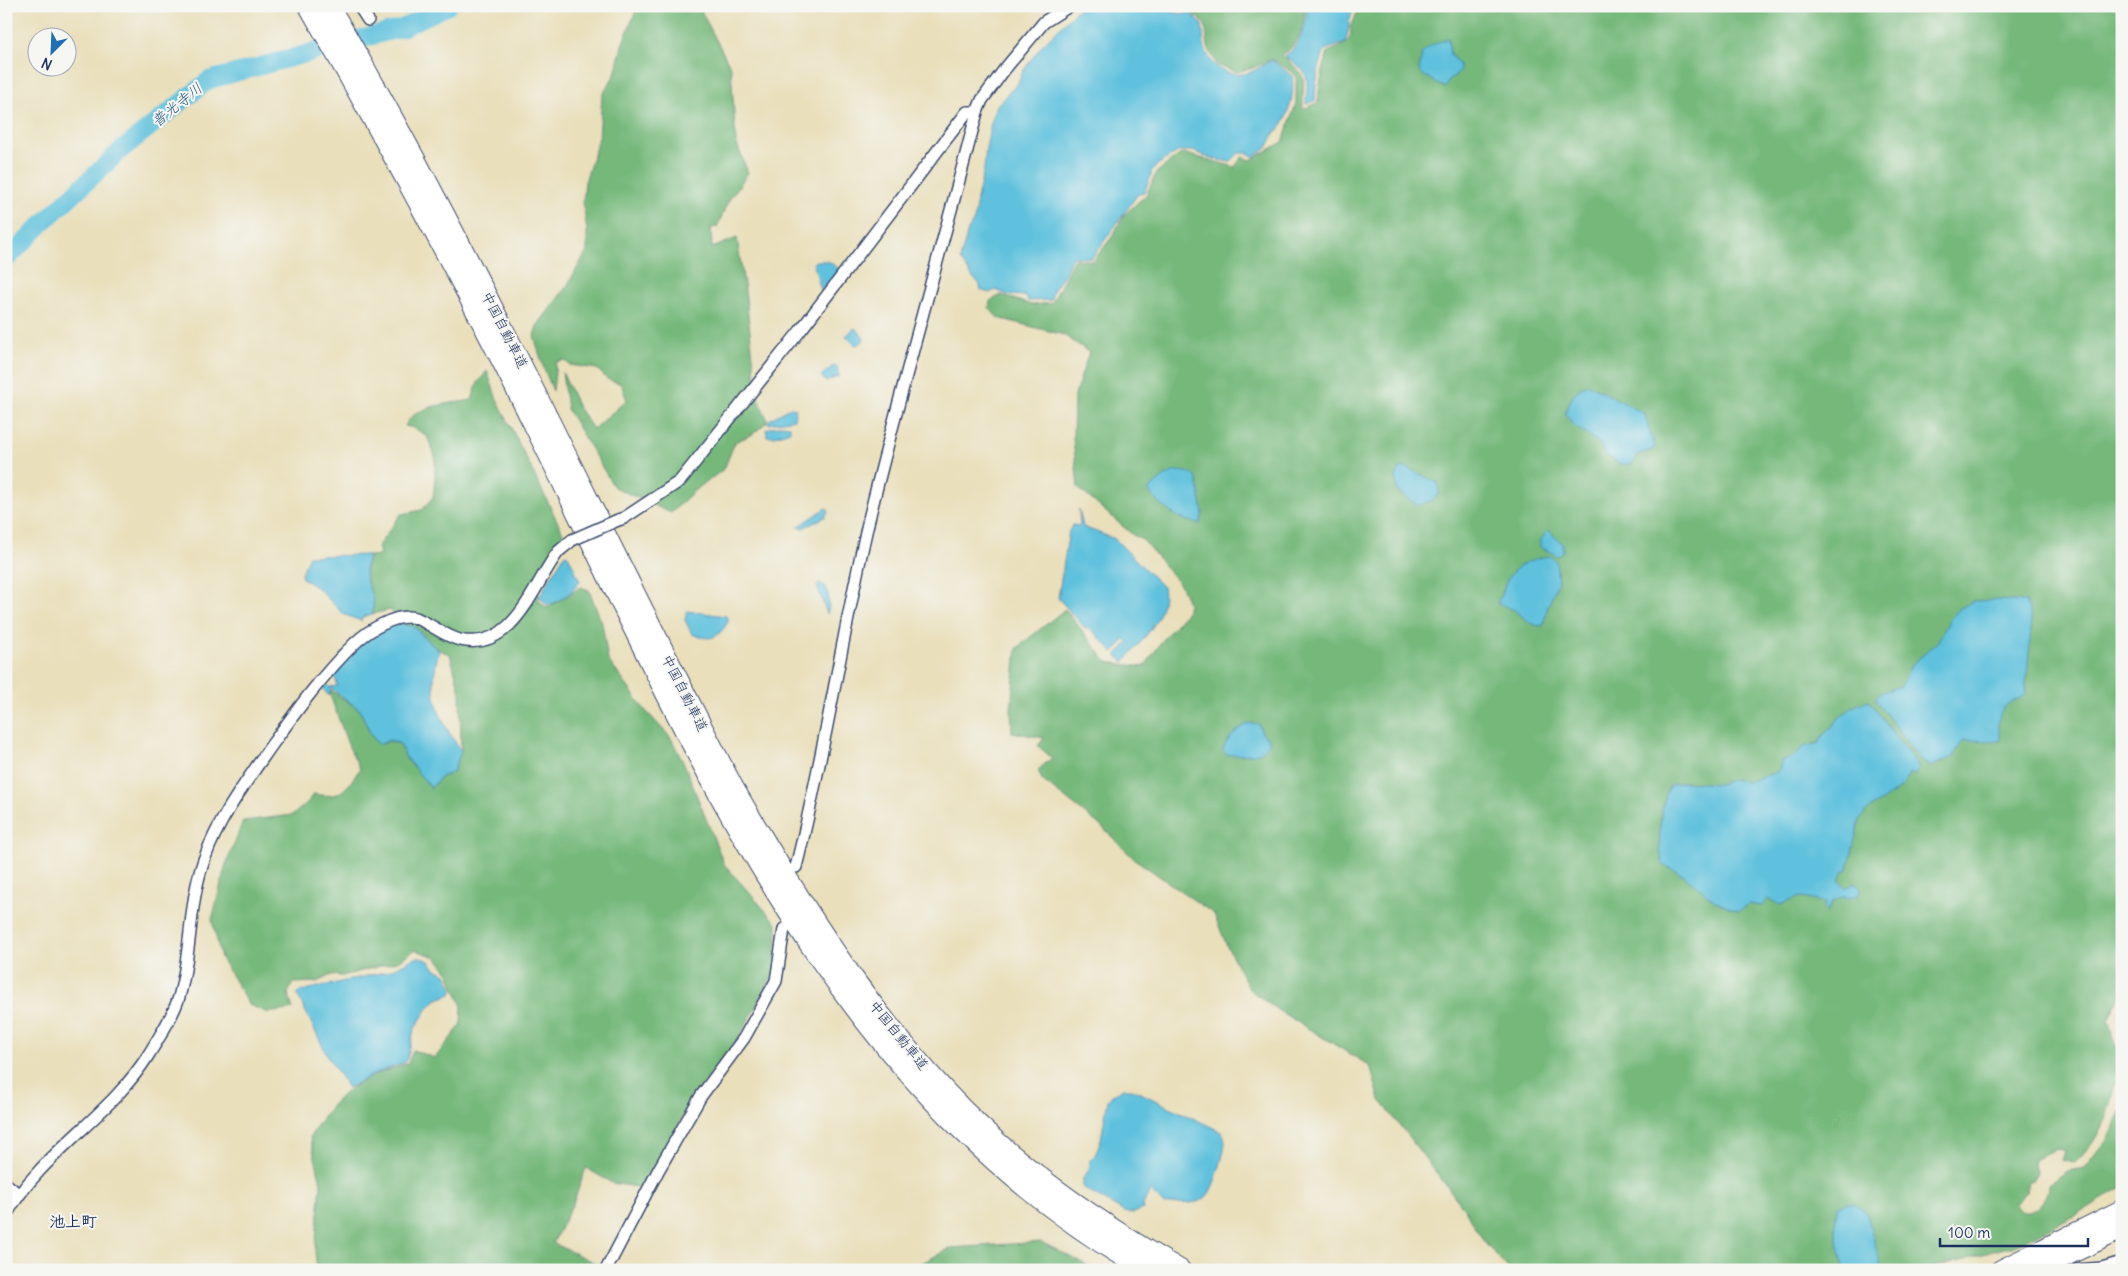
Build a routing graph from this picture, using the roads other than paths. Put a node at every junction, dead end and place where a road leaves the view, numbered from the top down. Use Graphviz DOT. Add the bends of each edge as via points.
graph roads {
  1 [pos="359,6"];
  2 [pos="1069,6"];
  3 [pos="323,13"];
  4 [pos="368,20"];
  5 [pos="349,59"];
  6 [pos="977,112"];
  7 [pos="796,867"];
  8 [pos="784,929"];
  9 [pos="6,1184"];
  10 [pos="18,1194"];
  11 [pos="2122,1210"];
  12 [pos="6,1215"];
  13 [pos="2122,1229"];
  14 [pos="2122,1262"];
  15 [pos="606,1270"];
  16 [pos="1146,1270"];
  17 [pos="1180,1270"];
  18 [pos="2000,1270"];
  19 [pos="2036,1270"];
  20 [pos="2077,1270"];
  1 -- 4 [label="street"];
  2 -- 6 [label="street" via="1044,22 1004,70"];
  3 -- 5 [label="highway, 中国自動車道"];
  5 -- 16 [label="highway, 中国自動車道" via="681,726 799,930 879,1041 956,1126 1037,1198 1080,1230"];
  5 -- 17 [label="highway, 中国自動車道" via="500,320 693,710 771,854 814,922 896,1033 967,1113 1050,1185 1134,1243"];
  6 -- 7 [label="street" via="869,519"];
  6 -- 10 [label="street, bridge" via="967,112 800,331 680,481 624,518 572,540 558,552 526,606 496,636 475,642 459,640 416,618 398,618 356,642 324,677 294,713 217,828 199,874 179,999 148,1056 103,1110"];
  8 -- 15 [label="street" via="776,981 744,1038 701,1096"];
  9 -- 10 [label="street"];
  10 -- 12 [label="street"];
  11 -- 18 [label="highway"];
  13 -- 19 [label="highway"];
  14 -- 20 [label="street"];
}
